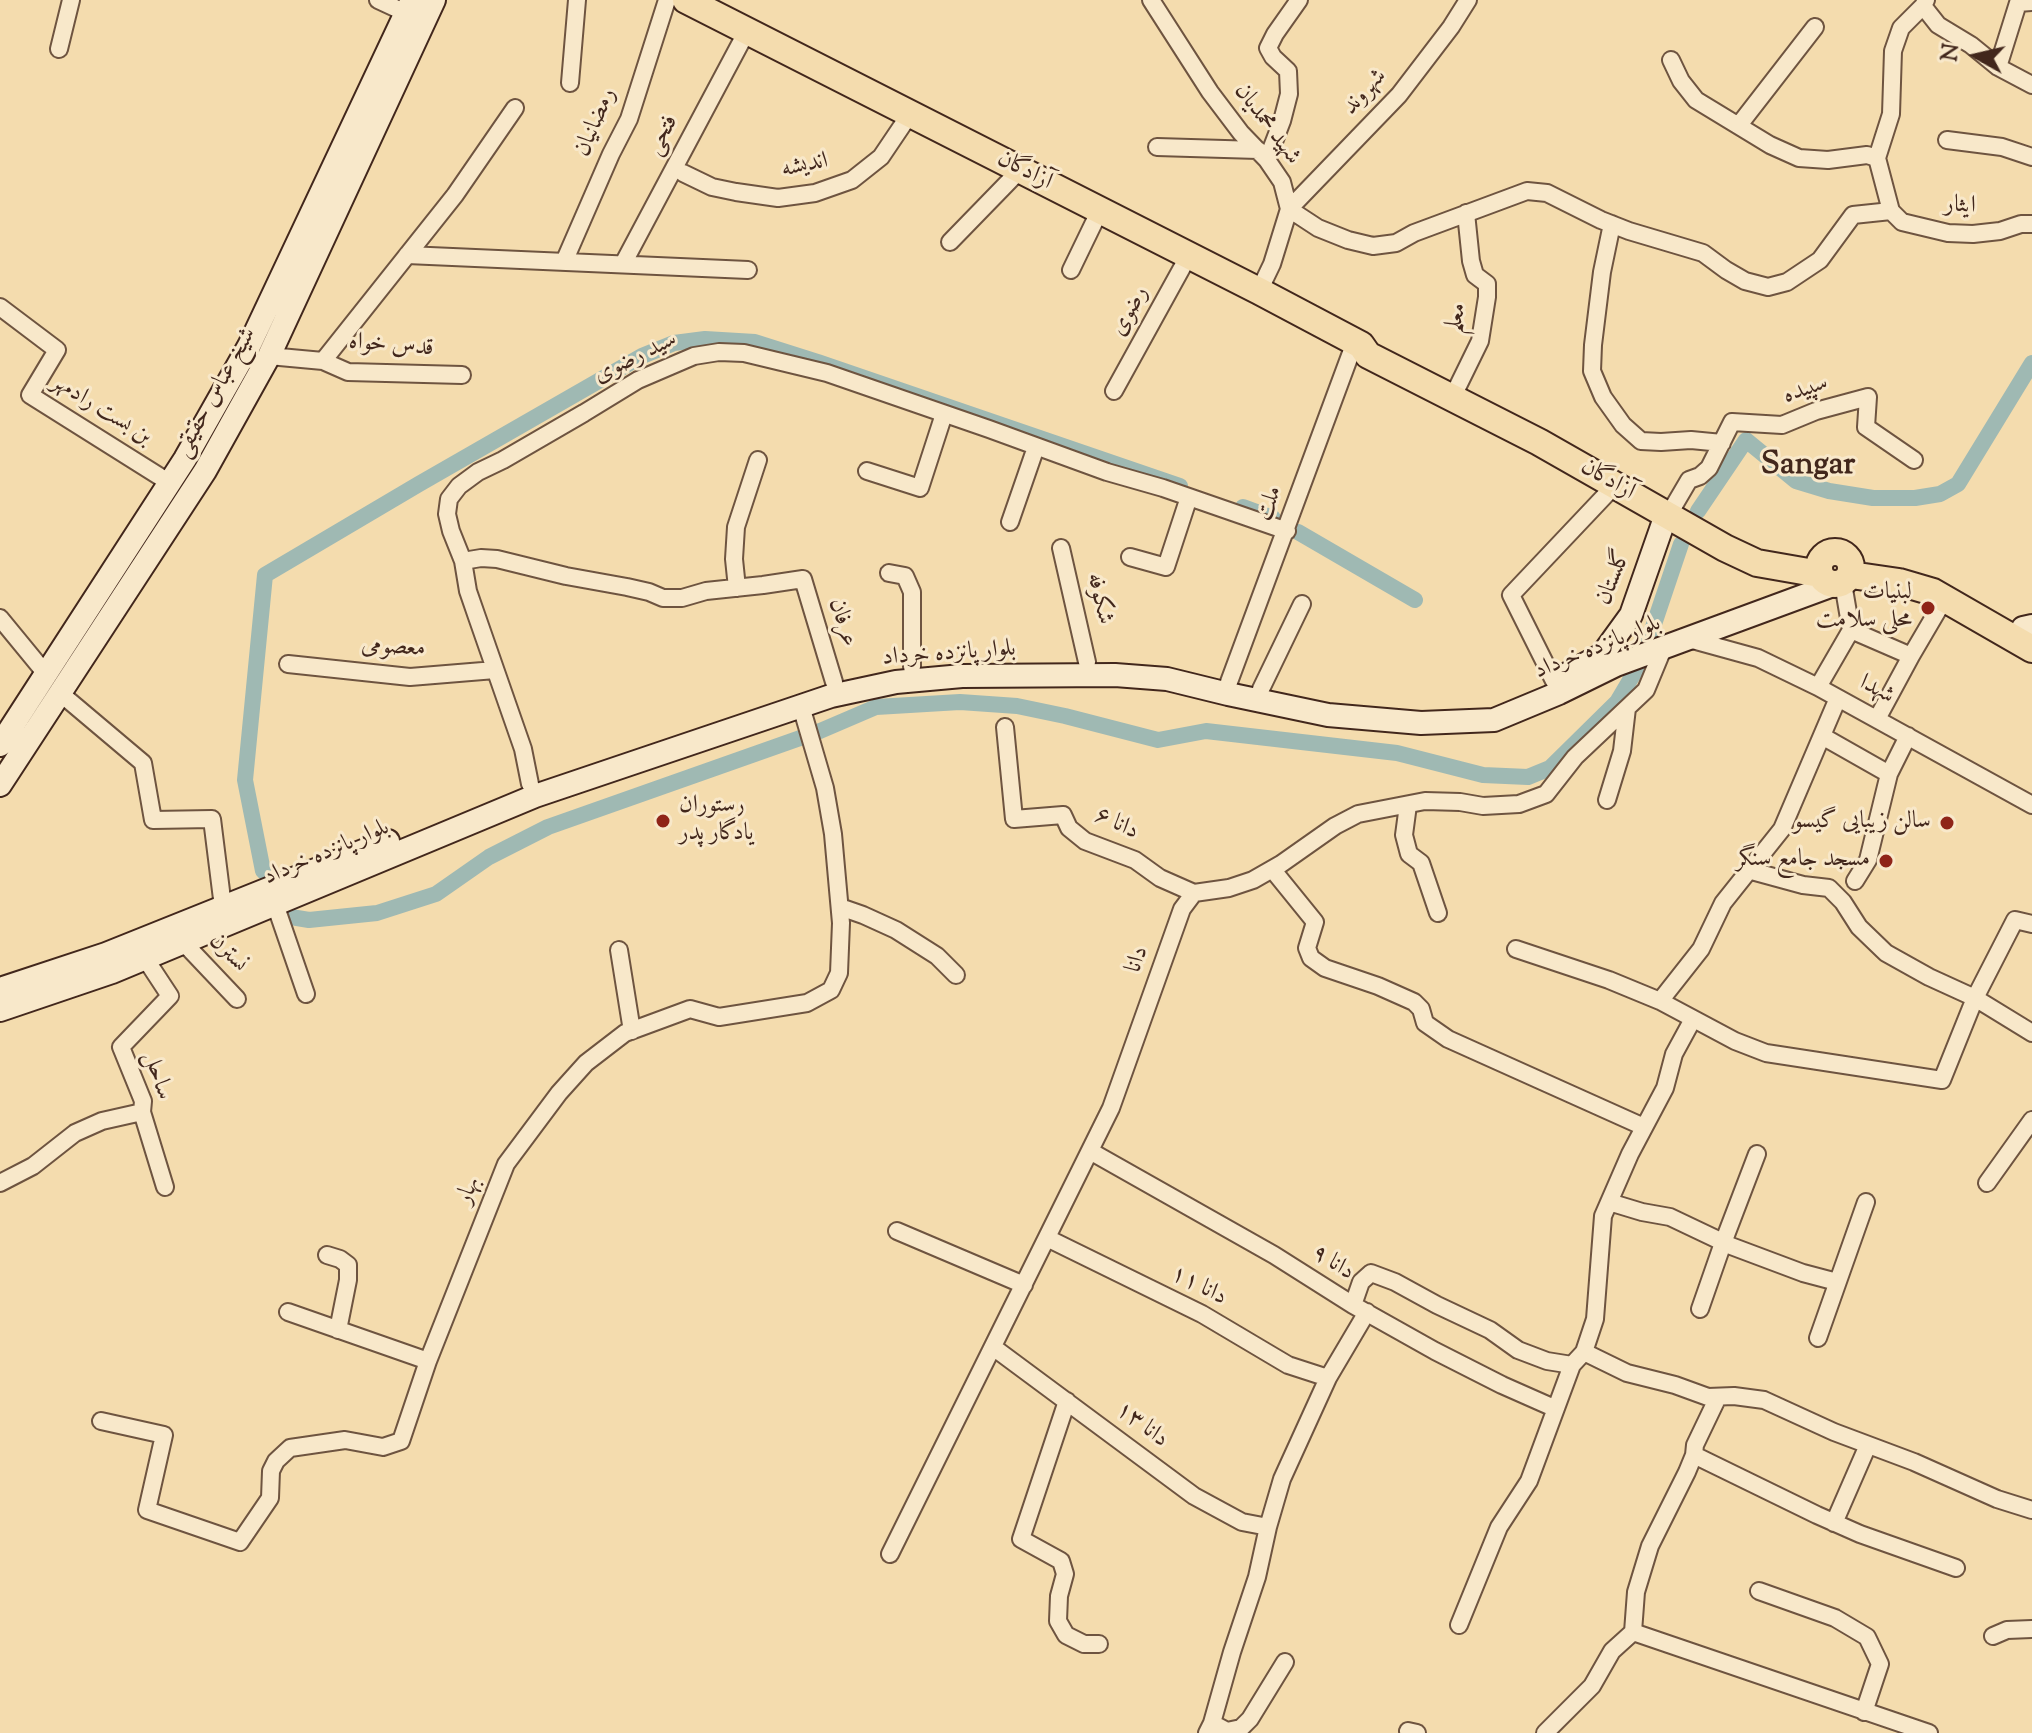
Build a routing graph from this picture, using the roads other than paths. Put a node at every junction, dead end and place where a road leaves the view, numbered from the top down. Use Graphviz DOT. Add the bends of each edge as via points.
graph roads {
  1 [pos="71,0"];
  2 [pos="378,0"];
  3 [pos="434,0"];
  4 [pos="577,0"];
  5 [pos="667,0"];
  6 [pos="686,0"];
  7 [pos="1151,0"];
  8 [pos="1299,0"];
  9 [pos="1468,0"];
  10 [pos="2032,2"];
  11 [pos="1924,3"];
  12 [pos="409,6"];
  13 [pos="1815,27"];
  14 [pos="747,31"];
  15 [pos="59,49"];
  16 [pos="1671,60"];
  17 [pos="1998,67"];
  18 [pos="570,83"];
  19 [pos="2032,85"];
  20 [pos="515,108"];
  21 [pos="910,114"];
  22 [pos="1739,125"];
  23 [pos="1947,140"];
  24 [pos="1157,147"];
  25 [pos="1262,155"];
  26 [pos="2032,157"];
  27 [pos="1877,158"];
  28 [pos="1020,170"];
  29 [pos="683,173"];
  30 [pos="1289,209"];
  31 [pos="1100,210"];
  32 [pos="1891,211"];
  33 [pos="1466,213"];
  34 [pos="1612,224"];
  35 [pos="2032,224"];
  36 [pos="950,242"];
  37 [pos="407,255"];
  38 [pos="1189,255"];
  39 [pos="564,262"];
  40 [pos="623,264"];
  41 [pos="748,270"];
  42 [pos="1071,270"];
  43 [pos="1259,291"];
  44 [pos="0,307"];
  45 [pos="1358,344"];
  46 [pos="269,356"];
  47 [pos="323,361"];
  48 [pos="462,375"];
  49 [pos="1457,388"];
  50 [pos="1114,391"];
  51 [pos="944,414"];
  52 [pos="1722,443"];
  53 [pos="1036,447"];
  54 [pos="758,460"];
  55 [pos="1914,460"];
  56 [pos="867,471"];
  57 [pos="170,483"];
  58 [pos="1616,484"];
  59 [pos="1189,497"];
  60 [pos="1669,512"];
  61 [pos="1010,522"];
  62 [pos="1287,531"];
  63 [pos="1061,548"];
  64 [pos="1130,557"];
  65 [pos="463,561"];
  66 [pos="889,573"];
  67 [pos="1836,574"];
  68 [pos="121,578"];
  69 [pos="737,588"];
  70 [pos="1945,598"];
  71 [pos="1302,604"];
  72 [pos="0,618"];
  73 [pos="1851,630"];
  74 [pos="2030,634"];
  75 [pos="1689,639"];
  76 [pos="1663,649"];
  77 [pos="1602,655"];
  78 [pos="1911,656"];
  79 [pos="1087,662"];
  80 [pos="288,664"];
  81 [pos="912,667"];
  82 [pos="495,670"];
  83 [pos="46,674"];
  84 [pos="1554,681"];
  85 [pos="834,682"];
  86 [pos="1818,687"];
  87 [pos="1229,688"];
  88 [pos="1261,689"];
  89 [pos="60,693"];
  90 [pos="1838,698"];
  91 [pos="801,706"];
  92 [pos="1627,708"];
  93 [pos="1877,719"];
  94 [pos="1005,727"];
  95 [pos="1822,736"];
  96 [pos="1908,736"];
  97 [pos="0,745"];
  98 [pos="1889,774"];
  99 [pos="530,784"];
  100 [pos="0,785"];
  101 [pos="1607,800"];
  102 [pos="1408,805"];
  103 [pos="2032,805"];
  104 [pos="364,859"];
  105 [pos="1272,869"];
  106 [pos="1748,870"];
  107 [pos="1855,881"];
  108 [pos="1194,893"];
  109 [pos="275,904"];
  110 [pos="223,907"];
  111 [pos="840,907"];
  112 [pos="1438,913"];
  113 [pos="2032,924"];
  114 [pos="183,942"];
  115 [pos="1516,949"];
  116 [pos="619,950"];
  117 [pos="145,958"];
  118 [pos="956,975"];
  119 [pos="0,989"];
  120 [pos="306,994"];
  121 [pos="1975,998"];
  122 [pos="237,999"];
  123 [pos="1660,1001"];
  124 [pos="0,1010"];
  125 [pos="1693,1019"];
  126 [pos="632,1031"];
  127 [pos="2032,1033"];
  128 [pos="142,1112"];
  129 [pos="2032,1120"];
  130 [pos="1644,1127"];
  131 [pos="1090,1151"];
  132 [pos="1757,1154"];
  133 [pos="0,1183"];
  134 [pos="1987,1183"];
  135 [pos="165,1187"];
  136 [pos="1609,1202"];
  137 [pos="1866,1202"];
  138 [pos="897,1231"];
  139 [pos="1047,1238"];
  140 [pos="1723,1243"];
  141 [pos="327,1255"];
  142 [pos="1837,1282"];
  143 [pos="1024,1285"];
  144 [pos="1360,1308"];
  145 [pos="1700,1309"];
  146 [pos="288,1312"];
  147 [pos="338,1330"];
  148 [pos="1818,1338"];
  149 [pos="993,1347"];
  150 [pos="1584,1352"];
  151 [pos="428,1361"];
  152 [pos="1572,1365"];
  153 [pos="1328,1378"];
  154 [pos="1718,1397"];
  155 [pos="1067,1401"];
  156 [pos="1554,1408"];
  157 [pos="101,1421"];
  158 [pos="1868,1445"];
  159 [pos="1694,1455"];
  160 [pos="2032,1510"];
  161 [pos="1834,1523"];
  162 [pos="1268,1527"];
  163 [pos="890,1554"];
  164 [pos="1956,1568"];
  165 [pos="1759,1591"];
  166 [pos="1459,1625"];
  167 [pos="2032,1629"];
  168 [pos="1633,1632"];
  169 [pos="1993,1636"];
  170 [pos="1099,1644"];
  171 [pos="1285,1662"];
  172 [pos="1864,1712"];
  173 [pos="1209,1728"];
  174 [pos="1545,1733"];
  175 [pos="1929,1733"];
  1 -- 15 [label="street"];
  2 -- 12 [label="street"];
  3 -- 46 [label="main road, شیخ عباس حقیقی"];
  4 -- 18 [label="street"];
  5 -- 39 [label="street, رمضانیان" via="629,119"];
  6 -- 14 [label="main road, آزادگان"];
  7 -- 25 [label="street, شهید محمدیان" via="1210,92"];
  8 -- 25 [label="street" via="1268,48 1288,71 1289,94 1282,121"];
  9 -- 30 [label="street, شهروند" via="1399,95"];
  10 -- 17 [label="street" via="2018,3"];
  11 -- 17 [label="street" via="1938,25"];
  11 -- 27 [label="street" via="1901,28 1893,51 1891,114"];
  12 -- 57 [label="main road, شیخ عباس حقیقی" via="249,346"];
  13 -- 22 [label="street"];
  14 -- 21 [label="main road, آزادگان"];
  14 -- 40 [label="street, فتحی"];
  16 -- 22 [label="street" via="1696,100"];
  17 -- 19 [label="street"];
  20 -- 37 [label="street"];
  21 -- 28 [label="main road, آزادگان"];
  21 -- 29 [label="street, اندیشه" via="881,157 852,180 815,193 778,198 736,192"];
  22 -- 27 [label="street" via="1799,158"];
  23 -- 26 [label="street"];
  24 -- 25 [label="street"];
  25 -- 30 [label="street, شهید محمدیان" via="1282,182"];
  27 -- 32 [label="street"];
  28 -- 31 [label="main road, آزادگان"];
  28 -- 36 [label="street"];
  30 -- 33 [label="street" via="1318,228 1373,246 1396,243"];
  30 -- 43 [label="street"];
  31 -- 38 [label="main road, آزادگان"];
  31 -- 42 [label="street"];
  32 -- 34 [label="street" via="1853,215 1820,260 1787,282 1768,287 1736,276 1703,253"];
  32 -- 35 [label="street, ایثار" via="1902,222 1948,233"];
  33 -- 34 [label="street" via="1527,191 1547,193"];
  33 -- 49 [label="street, معلم" via="1471,261 1475,275 1487,284 1487,297 1480,341"];
  34 -- 52 [label="street" via="1593,345 1592,371 1603,397 1641,441"];
  37 -- 39 [label="street"];
  37 -- 47 [label="street"];
  38 -- 43 [label="main road, آزادگان"];
  38 -- 50 [label="street, رضوی"];
  39 -- 40 [label="street"];
  40 -- 41 [label="street"];
  43 -- 45 [label="main road, آزادگان"];
  44 -- 57 [label="street, بن بست رادمهر" via="57,350 30,395"];
  45 -- 49 [label="main road, آزادگان" via="1373,345"];
  45 -- 58 [label="main road, آزادگان" via="1368,355"];
  45 -- 62 [label="street, ملت"];
  46 -- 47 [label="street, قدس خواه"];
  46 -- 68 [label="main road, شیخ عباس حقیقی" via="205,471"];
  47 -- 48 [label="street, قدس خواه" via="348,372"];
  49 -- 60 [label="main road, آزادگان" via="1620,474"];
  51 -- 53 [label="street, سید رضوی"];
  51 -- 56 [label="street" via="920,488"];
  51 -- 65 [label="street, سید رضوی" via="774,359 719,352 694,356 638,380 459,486 449,499 447,514"];
  52 -- 55 [label="street, سپیده" via="1732,422 1782,425 1868,397 1866,427"];
  52 -- 60 [label="street, سپیده" via="1709,468 1689,480"];
  53 -- 59 [label="street, سید رضوی"];
  53 -- 61 [label="street"];
  54 -- 69 [label="street" via="736,527"];
  57 -- 68 [label="main road, شیخ عباس حقیقی"];
  58 -- 60 [label="main road, آزادگان"];
  58 -- 84 [label="street" via="1511,595"];
  59 -- 62 [label="street, سید رضوی"];
  59 -- 64 [label="street" via="1166,567"];
  60 -- 67 [label="main road, آزادگان" via="1757,563"];
  60 -- 77 [label="main road, گلستان" via="1631,615"];
  62 -- 87 [label="street, ملت"];
  63 -- 79 [label="street, شکوفه"];
  65 -- 69 [label="street" via="497,559 663,598"];
  65 -- 82 [label="street, سید رضوی"];
  66 -- 81 [label="street" via="905,576 912,592"];
  67 -- 70 [label="main road" via="1899,582"];
  67 -- 73 [label="street"];
  67 -- 74 [label="main road" via="1909,572 1937,579"];
  67 -- 75 [label="main road, بلوار پانزده خرداد"];
  68 -- 83 [label="main road, شیخ عباس حقیقی"];
  68 -- 89 [label="main road, شیخ عباس حقیقی"];
  69 -- 85 [label="street, عرفان" via="803,579"];
  70 -- 74 [label="main road"];
  70 -- 78 [label="street"];
  71 -- 88 [label="street"];
  72 -- 83 [label="street"];
  73 -- 78 [label="street"];
  73 -- 86 [label="street"];
  75 -- 76 [label="main road, بلوار پانزده خرداد"];
  75 -- 86 [label="street, شهدا" via="1758,658"];
  76 -- 87 [label="main road, بلوار پانزده خرداد" via="1494,720 1421,723 1328,715"];
  76 -- 92 [label="street" via="1646,690"];
  77 -- 84 [label="main road, بلوار پانزده خرداد"];
  78 -- 93 [label="street"];
  79 -- 81 [label="main road, بلوار پانزده خرداد"];
  79 -- 87 [label="main road, بلوار پانزده خرداد" via="1169,666"];
  80 -- 82 [label="street, معصومی" via="410,677"];
  81 -- 85 [label="main road, بلوار پانزده خرداد"];
  82 -- 99 [label="street, سید رضوی"];
  83 -- 97 [label="main road, شیخ عباس حقیقی"];
  84 -- 88 [label="main road, بلوار پانزده خرداد" via="1492,707 1421,710 1329,702"];
  85 -- 99 [label="main road, بلوار پانزده خرداد"];
  86 -- 90 [label="street, شهدا"];
  87 -- 88 [label="main road, بلوار پانزده خرداد"];
  87 -- 91 [label="main road, بلوار پانزده خرداد" via="1115,675 962,676 896,682"];
  89 -- 100 [label="main road, شیخ عباس حقیقی"];
  89 -- 110 [label="street" via="143,763 153,820 212,819"];
  90 -- 93 [label="street, شهدا"];
  90 -- 95 [label="street"];
  91 -- 104 [label="main road, بلوار پانزده خرداد"];
  91 -- 111 [label="street, بهار" via="825,788"];
  92 -- 101 [label="street" via="1622,751"];
  92 -- 102 [label="street" via="1575,757 1546,794 1519,804"];
  93 -- 96 [label="street, شهدا"];
  94 -- 108 [label="street, دانا ۶" via="1014,819 1063,815 1085,841 1135,860"];
  95 -- 98 [label="street"];
  95 -- 106 [label="street" via="1782,829"];
  96 -- 98 [label="street"];
  96 -- 103 [label="street, شهدا"];
  98 -- 107 [label="street" via="1868,860"];
  99 -- 104 [label="main road, بلوار پانزده خرداد"];
  102 -- 105 [label="street" via="1358,814"];
  102 -- 112 [label="street" via="1404,835 1409,854 1421,863"];
  104 -- 109 [label="main road, بلوار پانزده خرداد"];
  104 -- 110 [label="main road, بلوار پانزده خرداد"];
  105 -- 108 [label="street" via="1229,888"];
  105 -- 130 [label="street" via="1315,922 1307,948 1325,968 1414,1002 1425,1023 1448,1039"];
  106 -- 121 [label="street" via="1829,888 1886,953"];
  106 -- 123 [label="street" via="1723,903 1701,949"];
  108 -- 131 [label="street, دانا" via="1182,909 1111,1108"];
  109 -- 114 [label="main road, بلوار پانزده خرداد"];
  109 -- 120 [label="street"];
  110 -- 119 [label="main road, بلوار پانزده خرداد"];
  111 -- 118 [label="street" via="896,930"];
  111 -- 126 [label="street, بهار" via="839,973 831,990 807,1003 719,1017 690,1009"];
  113 -- 121 [label="street" via="2015,920"];
  114 -- 117 [label="main road, بلوار پانزده خرداد"];
  114 -- 122 [label="street, نسترن"];
  115 -- 123 [label="street"];
  116 -- 126 [label="street"];
  117 -- 124 [label="main road, بلوار پانزده خرداد"];
  117 -- 128 [label="street, ساحل" via="170,996 121,1047 143,1101"];
  121 -- 125 [label="street" via="1942,1080 1766,1053"];
  121 -- 127 [label="street"];
  123 -- 125 [label="street"];
  125 -- 130 [label="street"];
  126 -- 151 [label="street, بهار" via="586,1063 506,1164"];
  128 -- 133 [label="street" via="75,1133 33,1166"];
  128 -- 135 [label="street, ساحل"];
  129 -- 134 [label="street"];
  130 -- 136 [label="street"];
  131 -- 139 [label="street, دانا"];
  131 -- 144 [label="street, دانا ۹"];
  132 -- 140 [label="street"];
  136 -- 140 [label="street" via="1670,1217"];
  136 -- 150 [label="street" via="1603,1216 1595,1319"];
  137 -- 142 [label="street"];
  138 -- 143 [label="street"];
  139 -- 143 [label="street, دانا"];
  139 -- 153 [label="street, دانا ۱۱" via="1202,1314 1288,1365"];
  140 -- 142 [label="street"];
  140 -- 145 [label="street"];
  141 -- 147 [label="street" via="348,1265"];
  142 -- 148 [label="street"];
  143 -- 149 [label="street, دانا"];
  144 -- 152 [label="street" via="1361,1282 1371,1273 1490,1330 1518,1350"];
  144 -- 153 [label="street"];
  144 -- 156 [label="street, دانا ۹" via="1488,1379"];
  146 -- 147 [label="street"];
  147 -- 151 [label="street"];
  149 -- 155 [label="street, دانا ۱۳"];
  149 -- 163 [label="street, دانا"];
  150 -- 152 [label="street"];
  150 -- 154 [label="street" via="1627,1373"];
  151 -- 157 [label="street, بهار" via="401,1441 383,1447 345,1440 290,1448 276,1461 270,1498 240,1542 147,1510 164,1435"];
  152 -- 156 [label="street"];
  153 -- 162 [label="street" via="1282,1479"];
  154 -- 158 [label="street" via="1764,1400"];
  154 -- 159 [label="street"];
  155 -- 162 [label="street, دانا ۱۳" via="1194,1496 1242,1522"];
  155 -- 170 [label="street" via="1021,1539 1061,1561 1065,1574 1058,1621 1066,1635"];
  156 -- 166 [label="street" via="1529,1481 1499,1527"];
  158 -- 160 [label="street"];
  158 -- 161 [label="street"];
  159 -- 161 [label="street"];
  159 -- 168 [label="street" via="1650,1546 1636,1592"];
  161 -- 164 [label="street"];
  162 -- 173 [label="street"];
  165 -- 172 [label="street" via="1835,1618 1867,1637 1880,1664"];
  167 -- 169 [label="street"];
  168 -- 172 [label="street"];
  168 -- 174 [label="street" via="1612,1651 1592,1686"];
  171 -- 173 [label="street" via="1241,1728"];
  172 -- 175 [label="street"];
}
